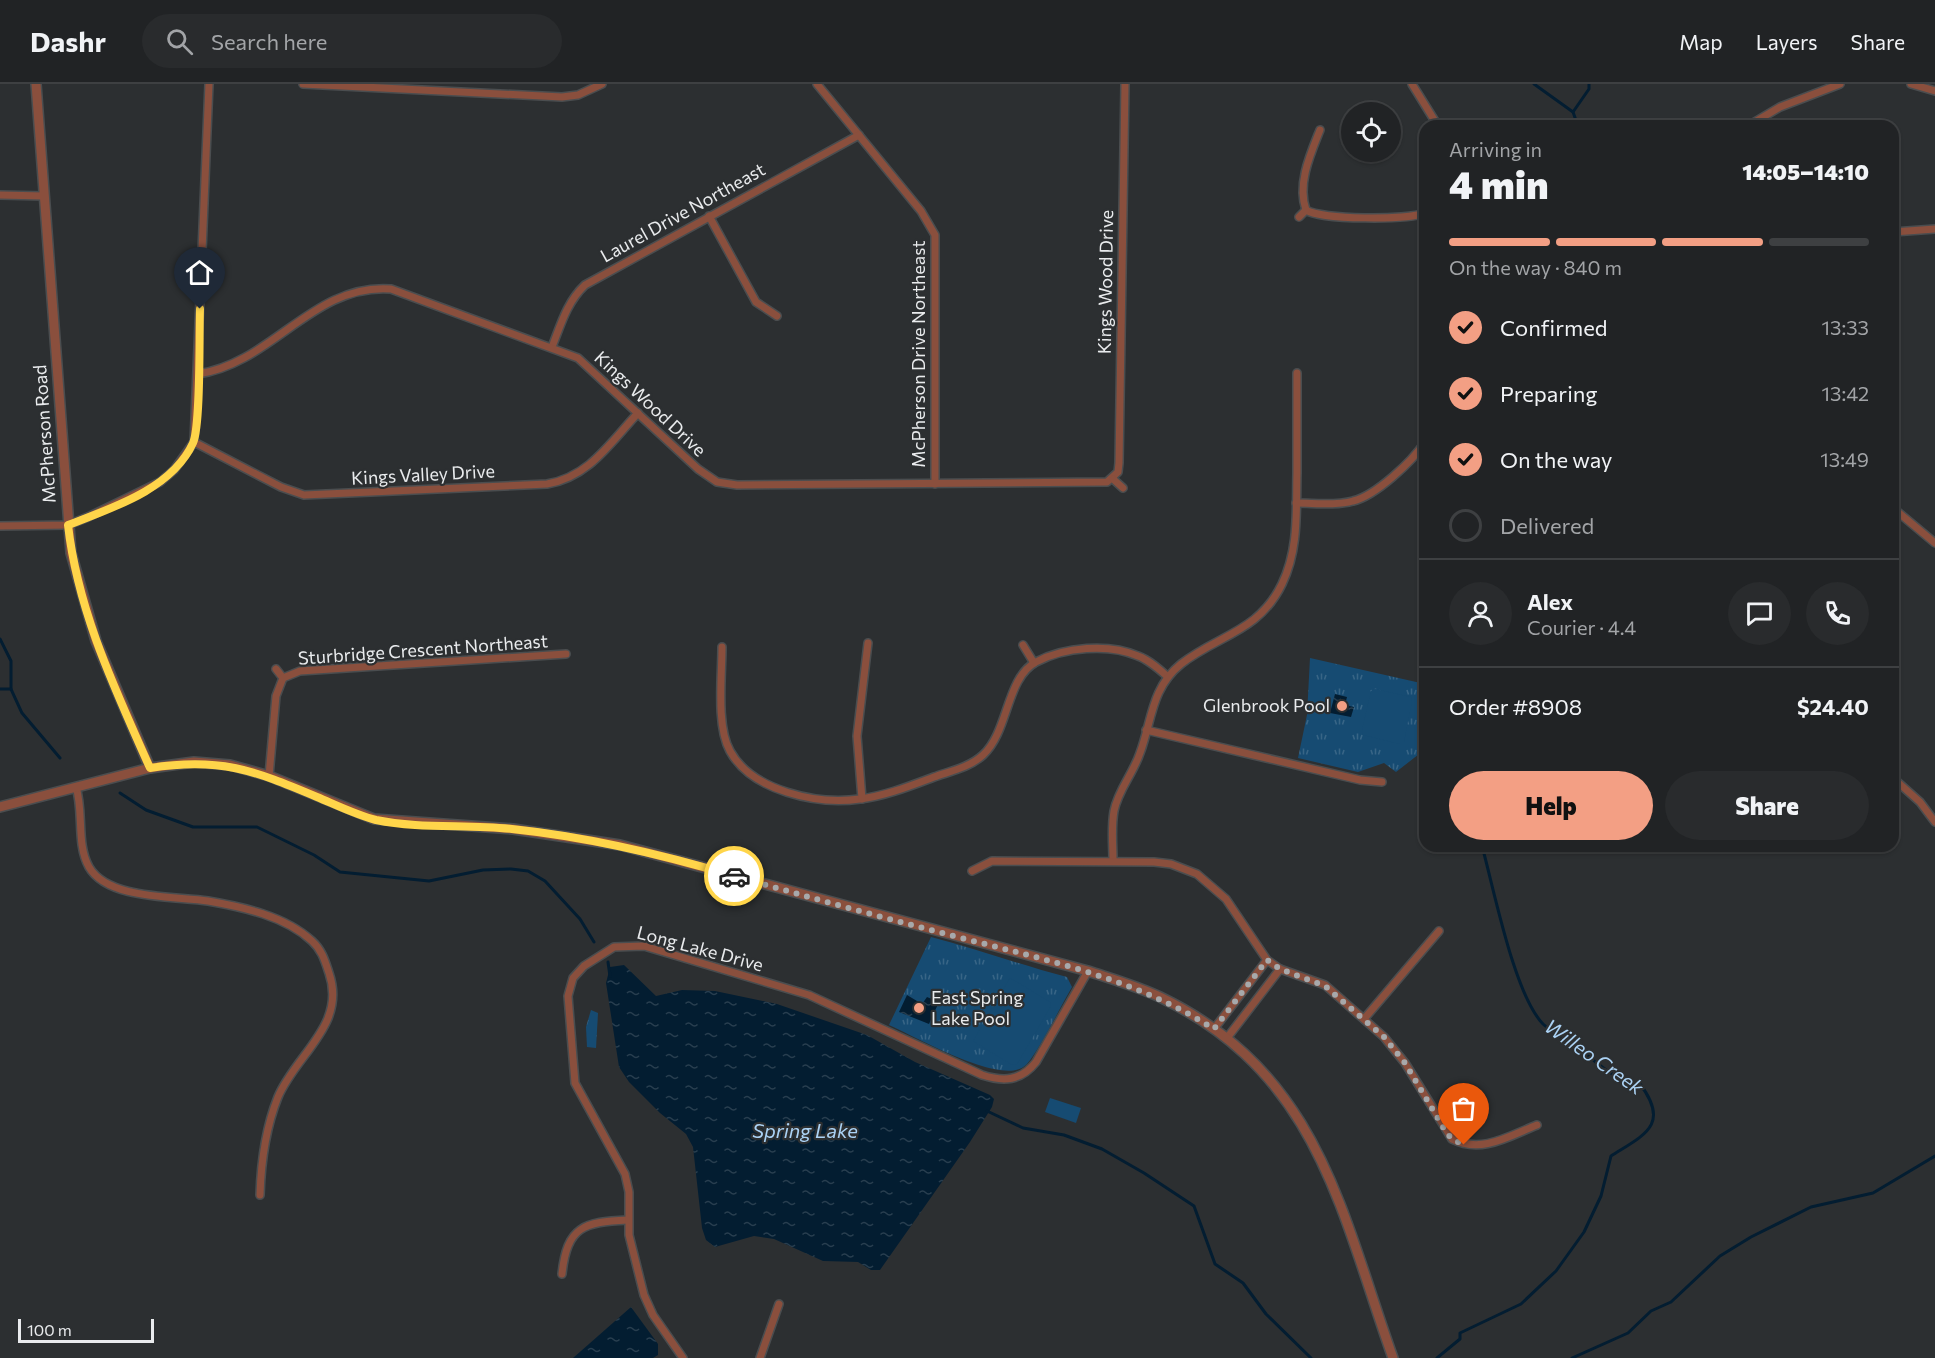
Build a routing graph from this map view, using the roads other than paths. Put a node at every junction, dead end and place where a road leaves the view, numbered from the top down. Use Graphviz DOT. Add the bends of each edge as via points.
graph roads {
  1 [pos="36,84"];
  2 [pos="209,84"];
  3 [pos="303,84"];
  4 [pos="602,84"];
  5 [pos="817,84"];
  6 [pos="1125,84"];
  7 [pos="1412,84"];
  8 [pos="1840,84"];
  9 [pos="1911,84"];
  10 [pos="1935,92"];
  11 [pos="1434,120"];
  12 [pos="1758,120"];
  13 [pos="1320,130"];
  14 [pos="858,135"];
  15 [pos="0,195"];
  16 [pos="44,196"];
  17 [pos="1306,210"];
  18 [pos="1419,214"];
  19 [pos="710,216"];
  20 [pos="1299,217"];
  21 [pos="1935,229"];
  22 [pos="1899,232"];
  23 [pos="777,316"];
  24 [pos="552,347"];
  25 [pos="1298,373"];
  26 [pos="198,374"];
  27 [pos="638,413"];
  28 [pos="194,442"];
  29 [pos="1419,448"];
  30 [pos="1113,479"];
  31 [pos="935,484"];
  32 [pos="1123,488"];
  33 [pos="1296,503"];
  34 [pos="1899,513"];
  35 [pos="68,525"];
  36 [pos="0,526"];
  37 [pos="1935,543"];
  38 [pos="868,643"];
  39 [pos="1023,645"];
  40 [pos="722,647"];
  41 [pos="566,654"];
  42 [pos="1034,663"];
  43 [pos="276,669"];
  44 [pos="1168,677"];
  45 [pos="283,678"];
  46 [pos="1146,730"];
  47 [pos="150,768"];
  48 [pos="269,776"];
  49 [pos="1382,782"];
  50 [pos="1899,783"];
  51 [pos="76,787"];
  52 [pos="862,799"];
  53 [pos="0,807"];
  54 [pos="1935,822"];
  55 [pos="1113,861"];
  56 [pos="972,871"];
  57 [pos="1439,931"];
  58 [pos="1267,960"];
  59 [pos="1280,969"];
  60 [pos="1088,971"];
  61 [pos="1364,1019"];
  62 [pos="1214,1029"];
  63 [pos="1227,1038"];
  64 [pos="1537,1125"];
  65 [pos="260,1195"];
  66 [pos="628,1221"];
  67 [pos="562,1274"];
  68 [pos="779,1304"];
  69 [pos="683,1358"];
  70 [pos="760,1358"];
  71 [pos="1393,1358"];
  1 -- 16 [label="street, McPherson Road"];
  2 -- 26 [label="street"];
  3 -- 4 [label="street" via="562,97 578,95"];
  5 -- 14 [label="street, McPherson Drive Northeast"];
  6 -- 30 [label="street, Kings Wood Drive" via="1119,462"];
  7 -- 11 [label="street"];
  8 -- 12 [label="street" via="1780,107"];
  9 -- 10 [label="street"];
  13 -- 17 [label="street" via="1305,176"];
  14 -- 19 [label="street, Laurel Drive Northeast"];
  14 -- 31 [label="street, McPherson Drive Northeast" via="921,211 935,235"];
  15 -- 16 [label="street"];
  16 -- 35 [label="street, McPherson Road"];
  17 -- 18 [label="street" via="1321,215 1401,218"];
  17 -- 20 [label="street"];
  19 -- 23 [label="street" via="756,302"];
  19 -- 24 [label="street, Laurel Drive Northeast" via="585,285 567,308"];
  21 -- 22 [label="street"];
  24 -- 26 [label="street, Kings Wood Drive" via="407,293 375,288 344,294 253,355 222,370"];
  24 -- 27 [label="street, Kings Wood Drive" via="578,358"];
  25 -- 33 [label="street"];
  26 -- 28 [label="street"];
  27 -- 28 [label="street, Kings Valley Drive" via="587,468 576,476 546,484 304,495 280,487"];
  27 -- 31 [label="street, Kings Wood Drive" via="698,470 717,482"];
  28 -- 35 [label="street" via="160,482"];
  29 -- 33 [label="street" via="1363,498 1339,503"];
  30 -- 31 [label="street, Kings Wood Drive" via="1099,483"];
  30 -- 32 [label="street"];
  33 -- 44 [label="street" via="1295,548 1272,602 1242,630 1188,659"];
  34 -- 37 [label="street"];
  35 -- 36 [label="street"];
  35 -- 47 [label="street, McPherson Road" via="87,615"];
  38 -- 52 [label="street" via="857,736"];
  39 -- 42 [label="street"];
  40 -- 52 [label="street" via="724,730 728,748 739,764 754,778 788,791 828,799"];
  41 -- 45 [label="street, Sturbridge Crescent Northeast" via="300,671"];
  42 -- 44 [label="street" via="1065,651 1115,650 1140,656"];
  42 -- 52 [label="street" via="1018,683 999,732 982,755 963,767"];
  43 -- 45 [label="street, Sturbridge Crescent Northeast"];
  44 -- 46 [label="street" via="1154,700"];
  45 -- 48 [label="street, Sturbridge Crescent Northeast" via="276,696"];
  46 -- 49 [label="street"];
  46 -- 55 [label="street" via="1140,754 1114,809"];
  47 -- 48 [label="street" via="214,763"];
  47 -- 51 [label="street"];
  48 -- 60 [label="street" via="374,819 513,829 620,845"];
  50 -- 54 [label="street"];
  51 -- 53 [label="street"];
  51 -- 65 [label="street" via="83,852 96,875 138,893 225,904 267,915 300,932 321,951 332,981 333,1008 325,1027 279,1096 260,1174"];
  55 -- 56 [label="street" via="993,861"];
  55 -- 58 [label="street" via="1171,864 1197,874 1226,899"];
  57 -- 61 [label="street"];
  58 -- 59 [label="street"];
  58 -- 62 [label="street"];
  59 -- 61 [label="street" via="1318,981"];
  59 -- 63 [label="street"];
  60 -- 62 [label="street" via="1151,993"];
  60 -- 66 [label="street, Long Lake Drive" via="1028,1072 996,1079 801,992 644,946 614,947 577,972 569,986 568,1007 575,1083 625,1174"];
  61 -- 64 [label="street" via="1400,1056 1452,1139 1478,1147"];
  62 -- 63 [label="street"];
  63 -- 71 [label="street" via="1280,1092 1315,1144"];
  66 -- 67 [label="street" via="599,1222 578,1230 566,1246"];
  66 -- 69 [label="street, Long Lake Drive" via="644,1295"];
  68 -- 70 [label="street"];
}
